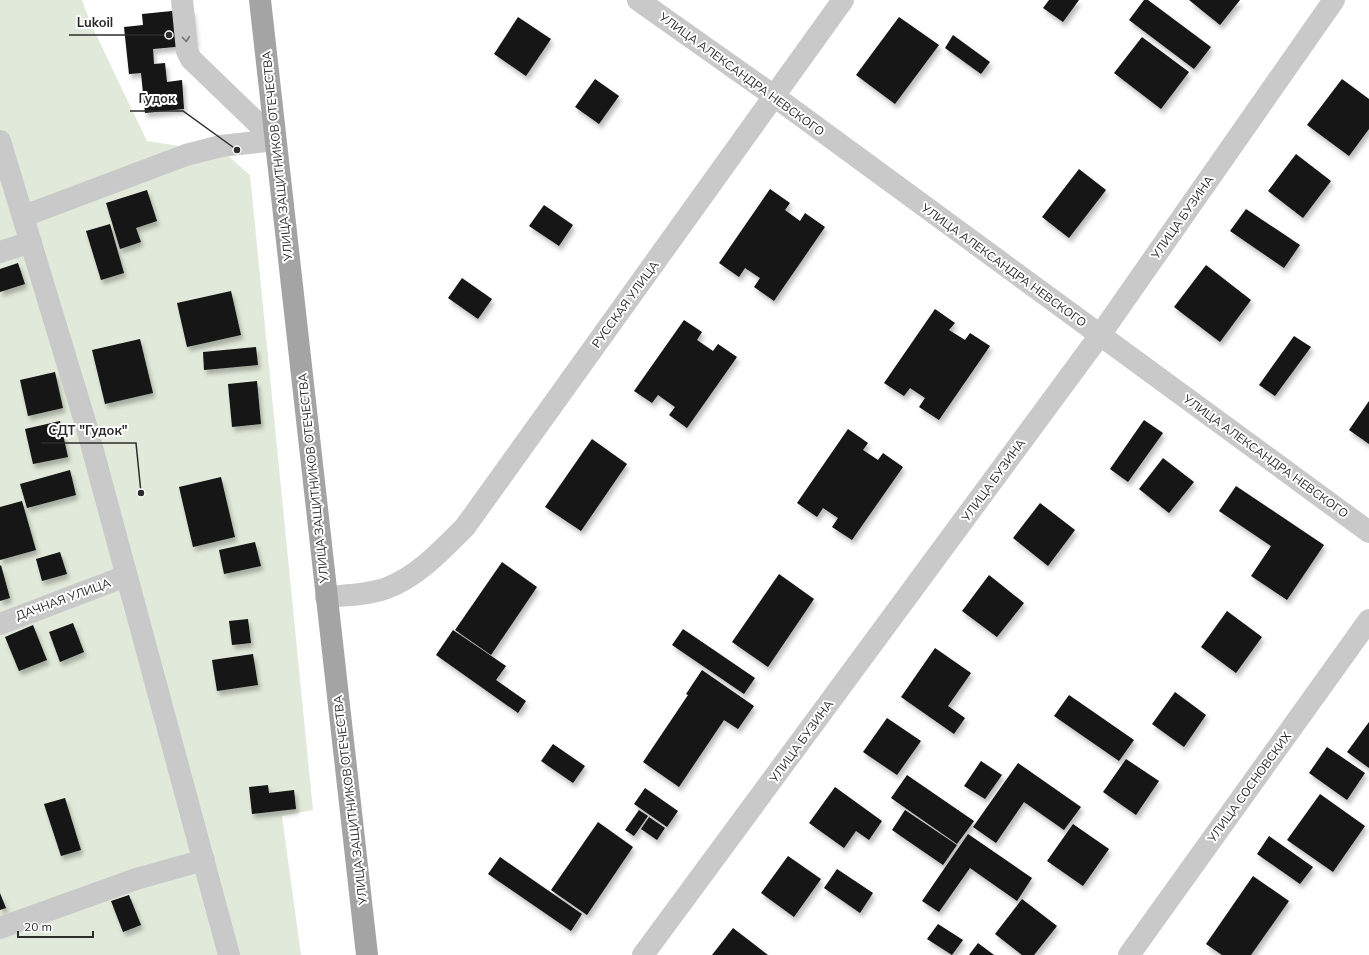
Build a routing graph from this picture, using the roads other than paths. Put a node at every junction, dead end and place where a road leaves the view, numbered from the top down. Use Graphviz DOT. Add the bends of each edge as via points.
graph roads {
  1 [pos="182,0"];
  2 [pos="260,0"];
  3 [pos="638,0"];
  4 [pos="843,0"];
  5 [pos="1334,0"];
  6 [pos="774,96"];
  7 [pos="275,140"];
  8 [pos="0,141"];
  9 [pos="24,216"];
  10 [pos="31,242"];
  11 [pos="0,252"];
  12 [pos="1100,335"];
  13 [pos="1369,532"];
  14 [pos="126,576"];
  15 [pos="326,598"];
  16 [pos="1369,620"];
  17 [pos="0,624"];
  18 [pos="204,860"];
  19 [pos="0,928"];
  20 [pos="229,955"];
  21 [pos="367,955"];
  22 [pos="643,955"];
  23 [pos="1129,955"];
  1 -- 7 [label="street, one-way" via="187,51 191,59"];
  2 -- 7 [label="main road, УЛИЦА ЗАЩИТНИКОВ ОТЕЧЕСТВА"];
  3 -- 6 [label="street, УЛИЦА АЛЕКСАНДРА НЕВСКОГО"];
  4 -- 6 [label="street, РУССКАЯ УЛИЦА"];
  5 -- 12 [label="street, УЛИЦА БУЗИНА"];
  6 -- 12 [label="street, УЛИЦА АЛЕКСАНДРА НЕВСКОГО"];
  6 -- 15 [label="street, РУССКАЯ УЛИЦА" via="465,527 422,568 388,587 364,594"];
  7 -- 9 [label="street" via="221,146 186,155"];
  7 -- 15 [label="main road, УЛИЦА ЗАЩИТНИКОВ ОТЕЧЕСТВА"];
  8 -- 9 [label="street"];
  9 -- 10 [label="street"];
  10 -- 11 [label="street"];
  10 -- 14 [label="street" via="88,432"];
  12 -- 13 [label="street, УЛИЦА АЛЕКСАНДРА НЕВСКОГО"];
  12 -- 22 [label="street, УЛИЦА БУЗИНА"];
  14 -- 17 [label="street, ДАЧНАЯ УЛИЦА"];
  14 -- 18 [label="street"];
  15 -- 21 [label="main road, УЛИЦА ЗАЩИТНИКОВ ОТЕЧЕСТВА"];
  16 -- 23 [label="street, УЛИЦА СОСНОВСКИХ"];
  18 -- 19 [label="street" via="136,879"];
  18 -- 20 [label="street"];
}
